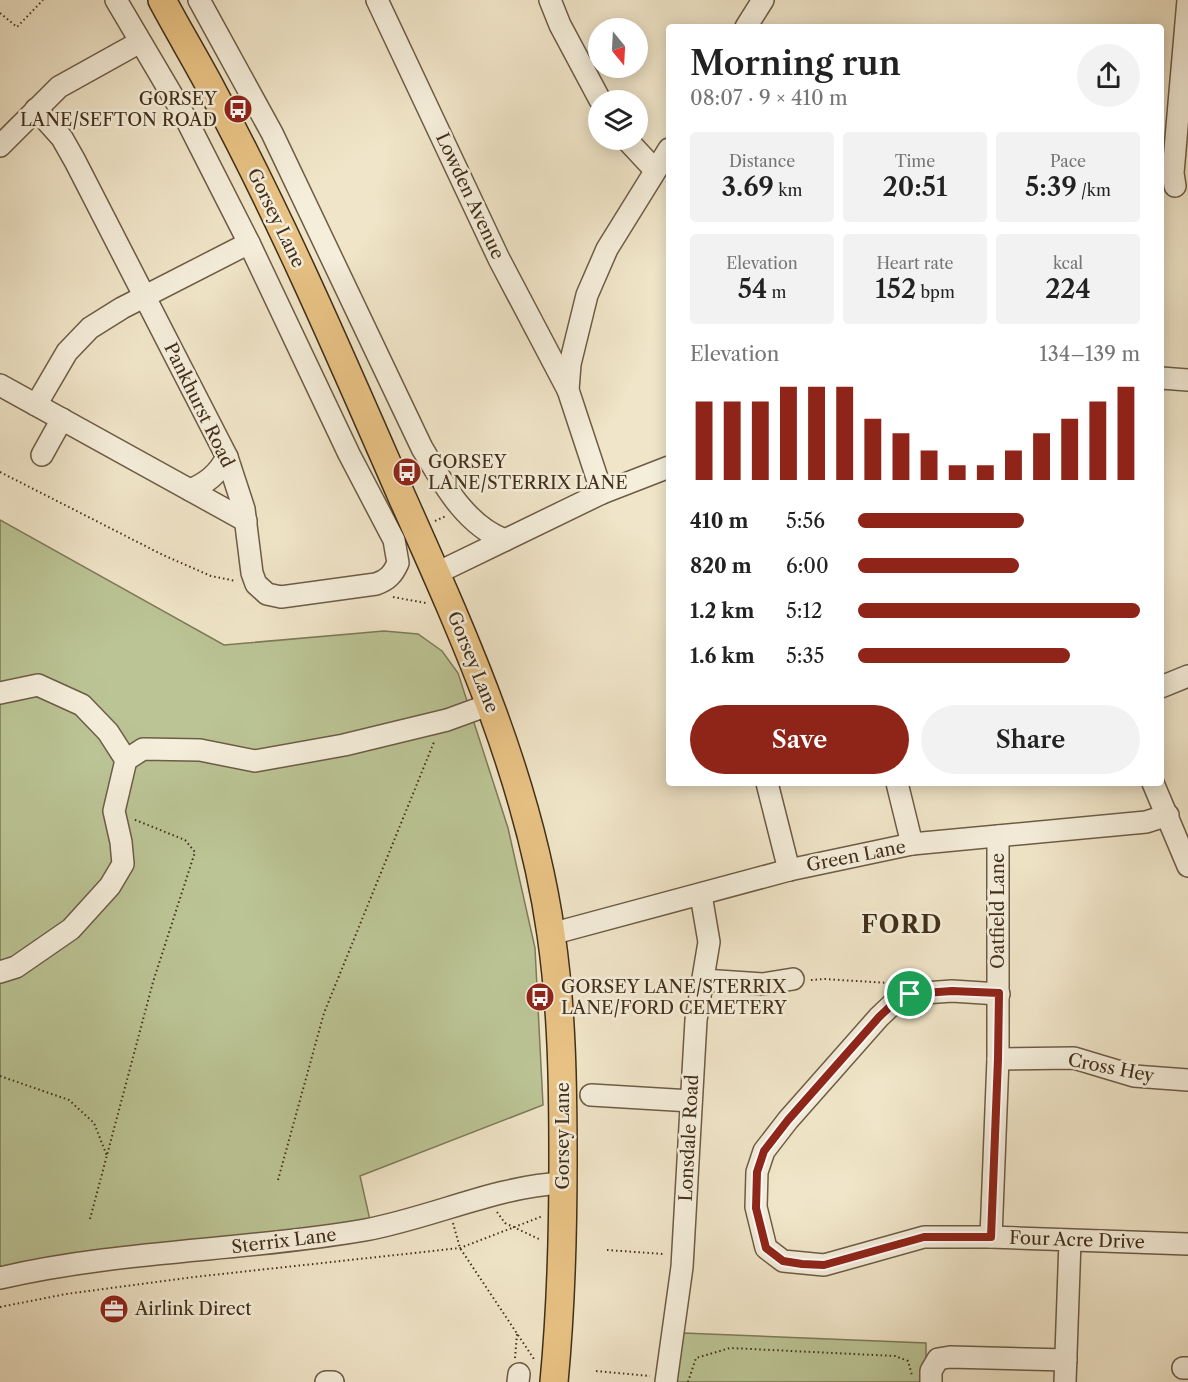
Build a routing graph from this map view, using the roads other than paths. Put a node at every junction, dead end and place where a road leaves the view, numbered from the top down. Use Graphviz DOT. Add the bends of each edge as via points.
graph roads {
  1 [pos="116,0"];
  2 [pos="162,0"];
  3 [pos="200,0"];
  4 [pos="377,0"];
  5 [pos="550,0"];
  6 [pos="1188,0"];
  7 [pos="761,1"];
  8 [pos="748,24"];
  9 [pos="140,42"];
  10 [pos="595,90"];
  11 [pos="36,109"];
  12 [pos="0,146"];
  13 [pos="636,150"];
  14 [pos="666,154"];
  15 [pos="655,170"];
  16 [pos="1175,192"];
  17 [pos="249,243"];
  18 [pos="146,297"];
  19 [pos="1164,378"];
  20 [pos="1188,380"];
  21 [pos="0,385"];
  22 [pos="568,390"];
  23 [pos="36,405"];
  24 [pos="62,418"];
  25 [pos="42,455"];
  26 [pos="227,457"];
  27 [pos="666,468"];
  28 [pos="190,490"];
  29 [pos="602,493"];
  30 [pos="246,521"];
  31 [pos="505,540"];
  32 [pos="437,573"];
  33 [pos="256,584"];
  34 [pos="1188,676"];
  35 [pos="1164,686"];
  36 [pos="0,693"];
  37 [pos="490,704"];
  38 [pos="126,760"];
  39 [pos="768,786"];
  40 [pos="898,786"];
  41 [pos="1155,786"];
  42 [pos="1168,815"];
  43 [pos="998,836"];
  44 [pos="912,844"];
  45 [pos="1188,866"];
  46 [pos="789,870"];
  47 [pos="701,895"];
  48 [pos="551,934"];
  49 [pos="0,972"];
  50 [pos="794,979"];
  51 [pos="703,980"];
  52 [pos="999,993"];
  53 [pos="998,1059"];
  54 [pos="1188,1080"];
  55 [pos="591,1095"];
  56 [pos="691,1101"];
  57 [pos="563,1183"];
  58 [pos="991,1237"];
  59 [pos="1070,1241"];
  60 [pos="1188,1244"];
  61 [pos="0,1278"];
  62 [pos="1066,1360"];
  63 [pos="546,1373"];
  64 [pos="922,1379"];
  65 [pos="666,1380"];
  66 [pos="326,1382"];
  67 [pos="333,1382"];
  68 [pos="1065,1382"];
  1 -- 9 [label="street, Gorsey Lane"];
  2 -- 32 [label="main road, Gorsey Lane" via="212,90 304,276"];
  3 -- 31 [label="street" via="272,133 422,448 463,509 479,526"];
  4 -- 22 [label="street, Lowden Avenue" via="499,259"];
  5 -- 10 [label="street"];
  6 -- 16 [label="street" via="1173,173"];
  7 -- 8 [label="street"];
  9 -- 11 [label="street" via="59,87"];
  9 -- 17 [label="street, Gorsey Lane" via="185,117"];
  11 -- 12 [label="street"];
  11 -- 18 [label="street, Pankhurst Road" via="62,138"];
  13 -- 15 [label="street"];
  14 -- 15 [label="street"];
  15 -- 22 [label="street" via="607,249 587,295 570,364"];
  17 -- 18 [label="street"];
  17 -- 33 [label="street, Gorsey Lane" via="399,556 394,571 376,584 287,597 273,597"];
  18 -- 23 [label="street" via="104,318 78,339"];
  18 -- 26 [label="street, Pankhurst Road"];
  19 -- 20 [label="street"];
  21 -- 23 [label="street"];
  22 -- 29 [label="street"];
  23 -- 24 [label="street"];
  24 -- 25 [label="street"];
  24 -- 28 [label="street"];
  26 -- 28 [label="street" via="211,478"];
  26 -- 30 [label="street, Pankhurst Road"];
  27 -- 29 [label="street"];
  28 -- 30 [label="street"];
  29 -- 31 [label="street"];
  30 -- 33 [label="street, Pankhurst Road"];
  31 -- 32 [label="street"];
  32 -- 37 [label="main road, Gorsey Lane"];
  34 -- 35 [label="street"];
  36 -- 38 [label="street" via="38,685 82,705 108,732"];
  37 -- 38 [label="street" via="442,721 344,745 255,761 200,750 143,749"];
  37 -- 48 [label="main road, Gorsey Lane" via="531,833"];
  38 -- 49 [label="street" via="114,811 123,864 110,886 71,929 16,967"];
  39 -- 46 [label="street"];
  40 -- 44 [label="street"];
  41 -- 42 [label="street"];
  42 -- 43 [label="street, Green Lane" via="1146,822"];
  42 -- 45 [label="street"];
  43 -- 44 [label="street, Green Lane"];
  43 -- 52 [label="street, Oatfield Lane"];
  44 -- 46 [label="street, Green Lane"];
  46 -- 47 [label="street, Green Lane"];
  47 -- 48 [label="street, Green Lane"];
  47 -- 51 [label="street, Lonsdale Road" via="709,942"];
  48 -- 57 [label="main road, Gorsey Lane" via="561,1044"];
  50 -- 51 [label="street" via="763,984"];
  51 -- 56 [label="street, Lonsdale Road" via="696,1020"];
  52 -- 53 [label="street, Oatfield Lane"];
  52 -- 58 [label="street, Four Acre Drive" via="910,994 896,1001 788,1120 764,1151 757,1172 756,1208 766,1248 783,1261 824,1265 924,1237"];
  53 -- 54 [label="street, Cross Hey" via="1074,1058 1134,1076"];
  53 -- 58 [label="street, Oatfield Lane"];
  55 -- 56 [label="street"];
  56 -- 65 [label="street, Lonsdale Road" via="682,1256"];
  57 -- 61 [label="street, Sterrix Lane" via="533,1185 367,1230 83,1262"];
  57 -- 63 [label="main road, Gorsey Lane" via="563,1238"];
  58 -- 59 [label="street, Four Acre Drive"];
  59 -- 60 [label="street, Four Acre Drive"];
  59 -- 62 [label="street"];
  62 -- 64 [label="street" via="950,1356 938,1359"];
  62 -- 68 [label="street"];
  66 -- 67 [label="street"];
}
